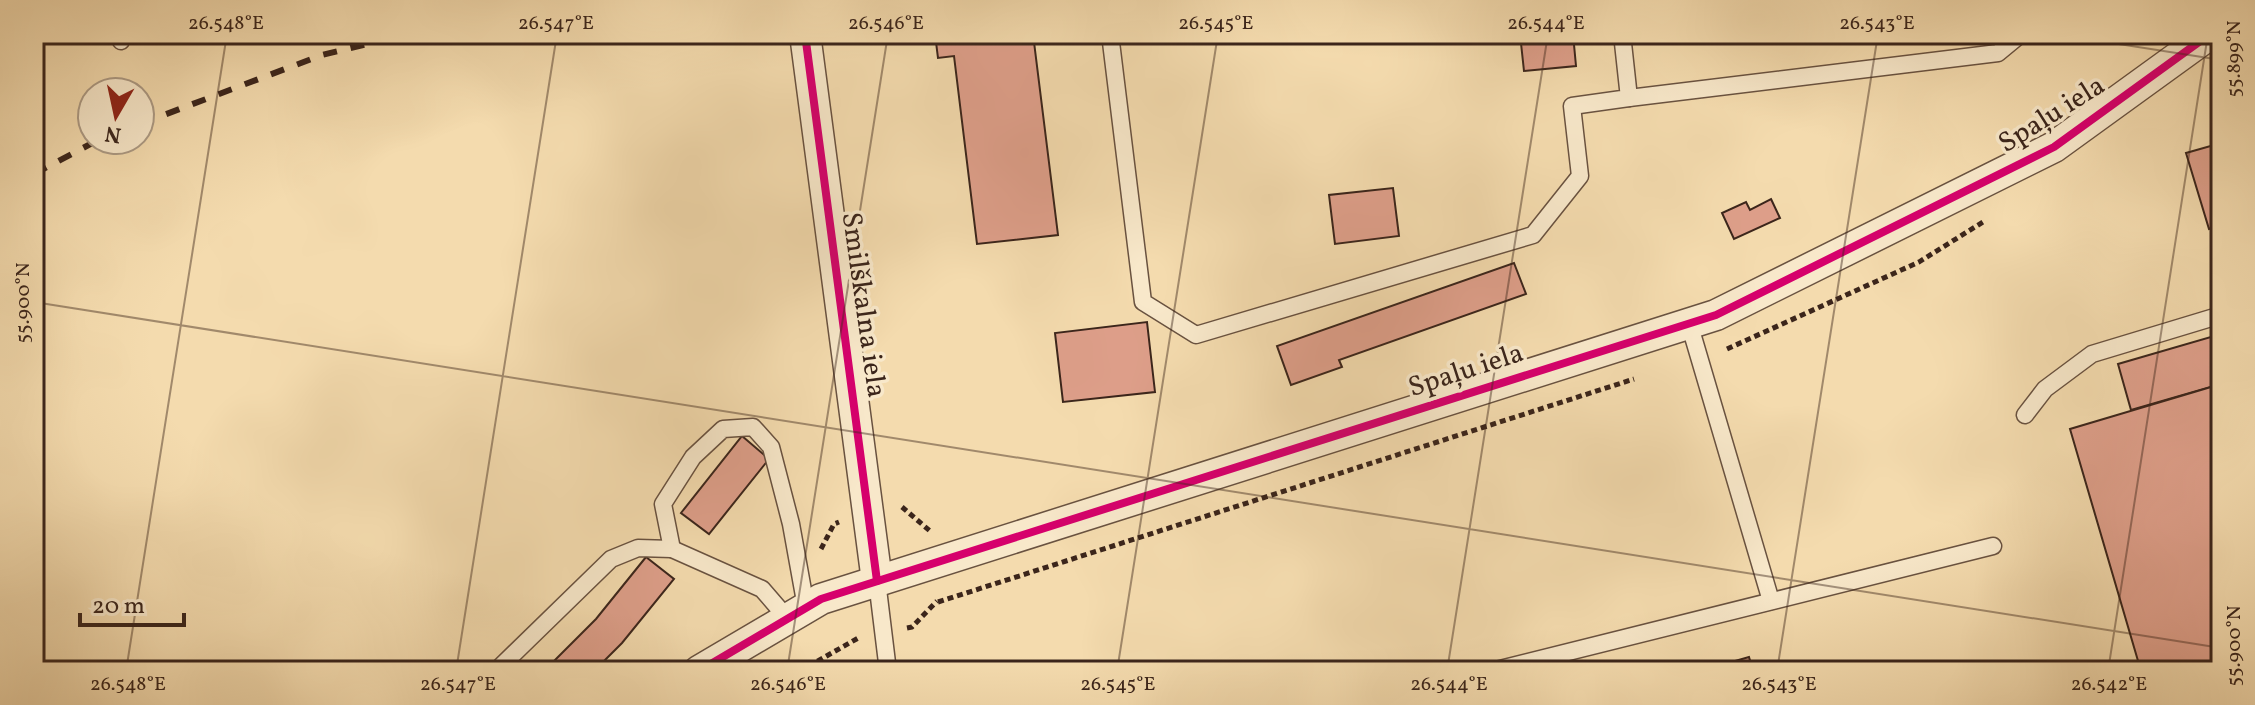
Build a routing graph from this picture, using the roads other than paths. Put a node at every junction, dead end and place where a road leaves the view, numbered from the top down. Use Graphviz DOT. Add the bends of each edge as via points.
graph roads {
  1 [pos="805,34"];
  2 [pos="1110,34"];
  3 [pos="1622,34"];
  4 [pos="2021,34"];
  5 [pos="2210,34"];
  6 [pos="1629,98"];
  7 [pos="2221,315"];
  8 [pos="1689,323"];
  9 [pos="2025,415"];
  10 [pos="1993,546"];
  11 [pos="672,549"];
  12 [pos="877,581"];
  13 [pos="1771,601"];
  14 [pos="796,613"];
  15 [pos="496,671"];
  16 [pos="699,671"];
  17 [pos="888,671"];
  18 [pos="1492,671"];
  1 -- 12 [label="street, Smilškalna iela"];
  2 -- 6 [label="lane" via="1143,302 1196,335 1533,235 1580,176 1572,106"];
  3 -- 6 [label="lane"];
  4 -- 6 [label="lane" via="1998,53"];
  5 -- 8 [label="street, Spaļu iela" via="2054,147 1716,315"];
  7 -- 9 [label="lane" via="2092,354 2045,389"];
  8 -- 12 [label="street, Spaļu iela"];
  8 -- 13 [label="lane"];
  10 -- 13 [label="lane"];
  11 -- 14 [label="lane" via="762,589"];
  11 -- 14 [label="lane" via="663,504 693,457 723,429 753,427 771,447 791,524"];
  11 -- 15 [label="lane" via="638,548 611,559"];
  12 -- 14 [label="street, Spaļu iela"];
  12 -- 17 [label="lane"];
  13 -- 18 [label="lane"];
  14 -- 16 [label="street, Spaļu iela"];
}
